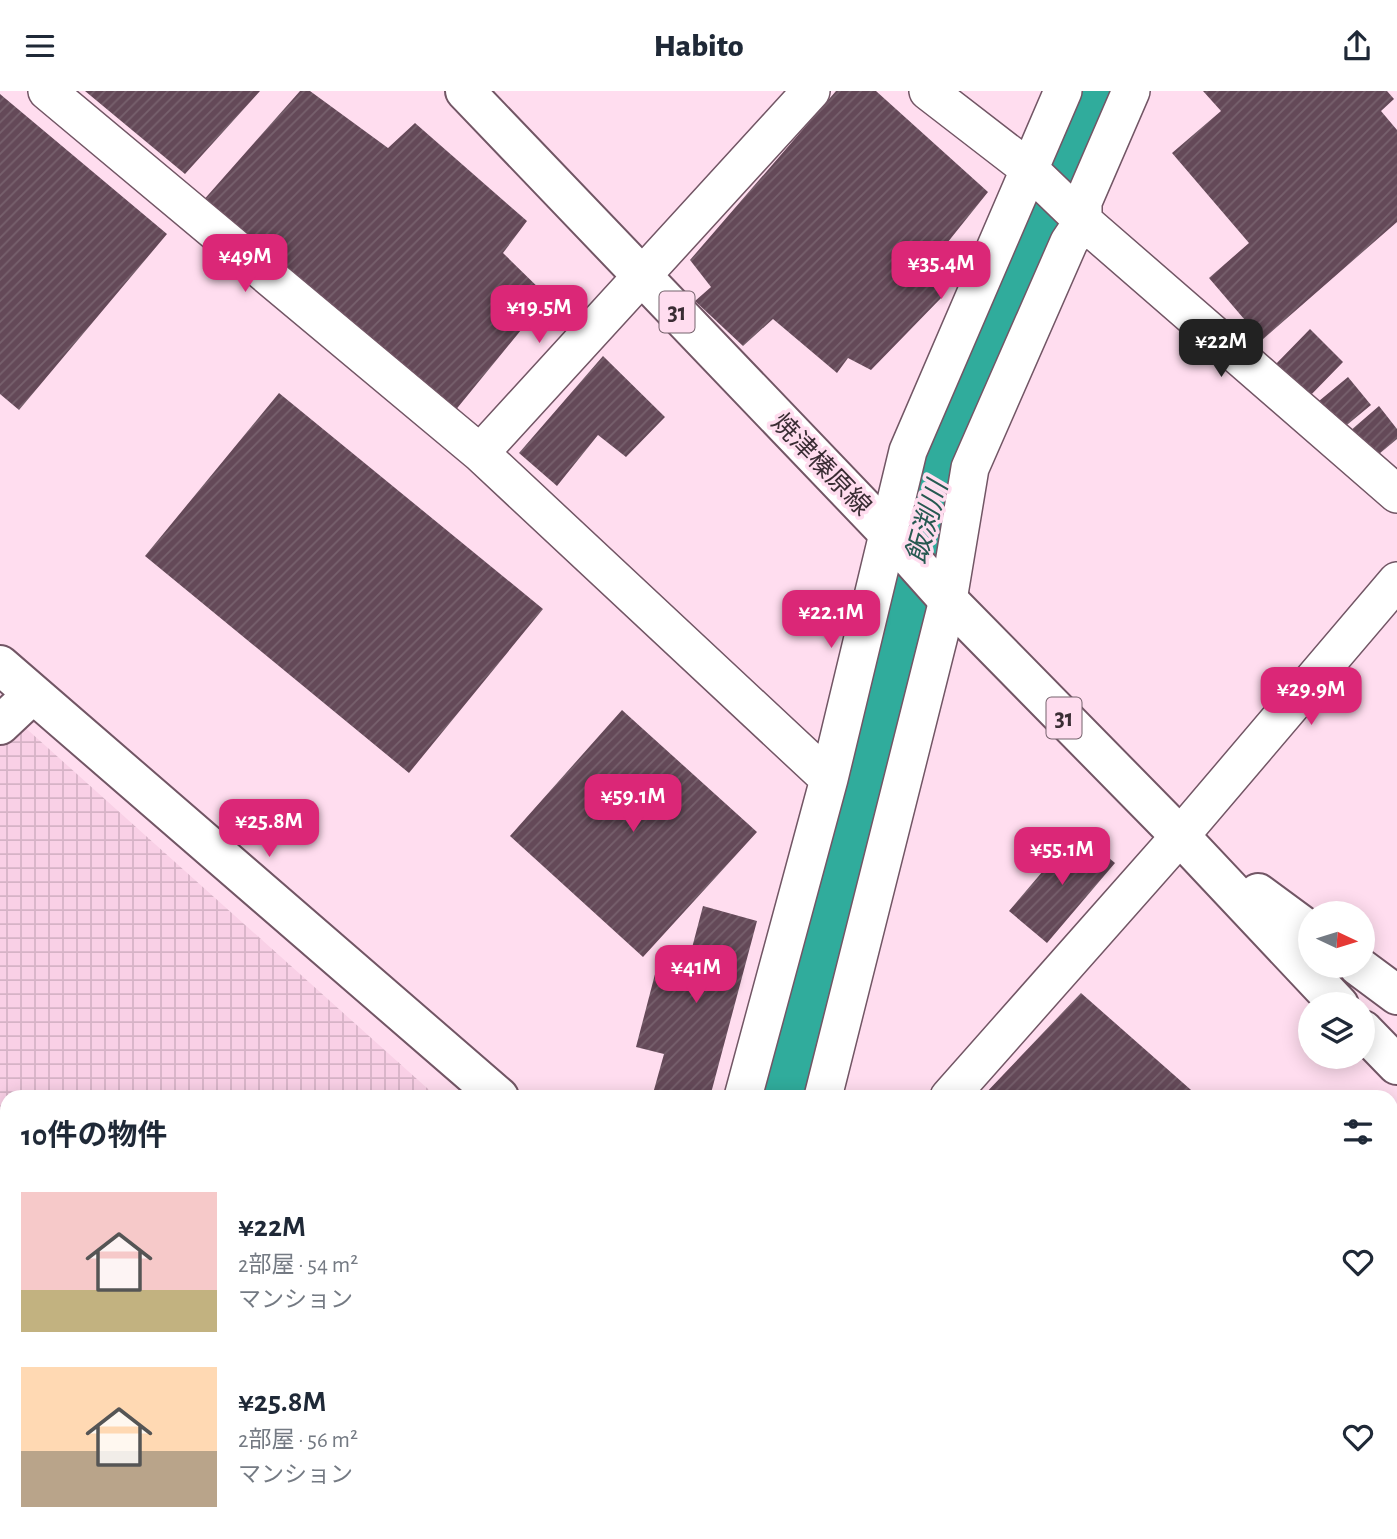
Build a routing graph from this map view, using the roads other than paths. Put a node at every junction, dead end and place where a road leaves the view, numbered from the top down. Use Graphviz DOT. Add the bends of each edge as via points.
graph roads {
  1 [pos="47,91"];
  2 [pos="465,91"];
  3 [pos="811,91"];
  4 [pos="928,91"];
  5 [pos="1063,91"];
  6 [pos="1131,91"];
  7 [pos="1029,169"];
  8 [pos="1083,221"];
  9 [pos="641,275"];
  10 [pos="480,453"];
  11 [pos="1397,494"];
  12 [pos="889,534"];
  13 [pos="1397,581"];
  14 [pos="948,600"];
  15 [pos="0,665"];
  16 [pos="33,694"];
  17 [pos="0,725"];
  18 [pos="829,779"];
  19 [pos="1180,836"];
  20 [pos="1298,922"];
  21 [pos="1374,978"];
  22 [pos="1327,992"];
  23 [pos="1397,995"];
  24 [pos="1375,1042"];
  25 [pos="1397,1065"];
  26 [pos="491,1090"];
  27 [pos="745,1090"];
  28 [pos="825,1090"];
  29 [pos="954,1090"];
  1 -- 10 [label="street"];
  2 -- 9 [label="main road, 焼津榛原線 / 31"];
  3 -- 9 [label="street"];
  4 -- 7 [label="street"];
  5 -- 7 [label="street"];
  6 -- 8 [label="street" via="1083,202"];
  7 -- 8 [label="street"];
  7 -- 12 [label="street" via="908,451"];
  8 -- 11 [label="street"];
  8 -- 14 [label="street" via="1069,242 970,468"];
  9 -- 10 [label="street"];
  9 -- 12 [label="main road, 焼津榛原線 / 31"];
  10 -- 18 [label="street"];
  12 -- 14 [label="main road, 焼津榛原線 / 31"];
  12 -- 18 [label="street"];
  13 -- 19 [label="street"];
  14 -- 19 [label="main road, 焼津榛原線 / 31"];
  14 -- 28 [label="street"];
  15 -- 16 [label="main road"];
  16 -- 17 [label="main road"];
  16 -- 26 [label="main road"];
  18 -- 27 [label="street"];
  19 -- 20 [label="main road, 焼津榛原線 / 31"];
  19 -- 22 [label="main road, 焼津榛原線 / 31"];
  19 -- 29 [label="street"];
  21 -- 23 [label="main road"];
  24 -- 25 [label="main road"];
}
